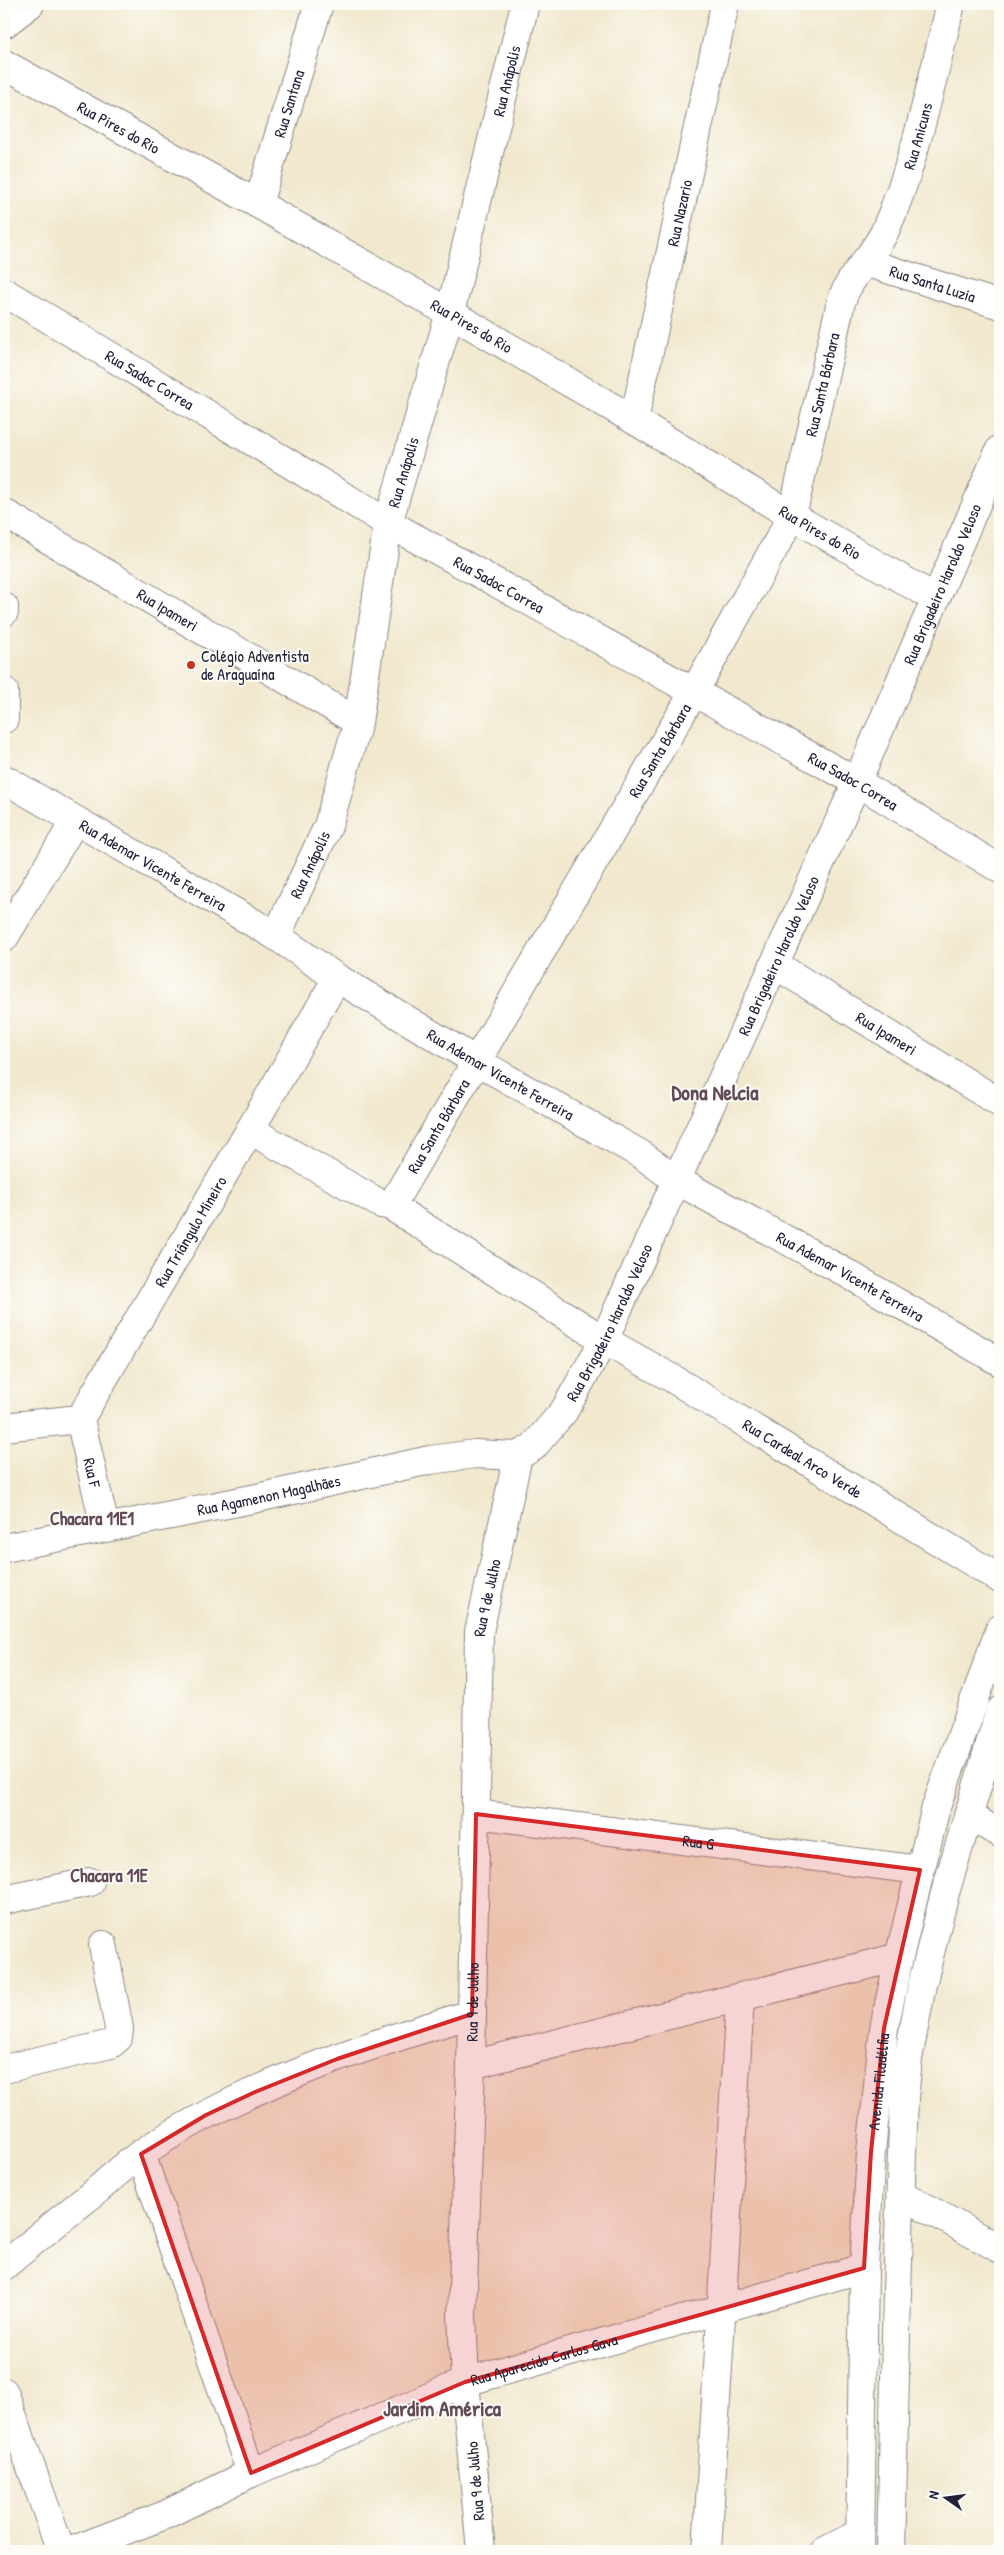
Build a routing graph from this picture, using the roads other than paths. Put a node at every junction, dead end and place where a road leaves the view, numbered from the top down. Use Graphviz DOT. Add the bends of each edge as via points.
graph roads {
  1 [pos="30,4"];
  2 [pos="319,4"];
  3 [pos="525,4"];
  4 [pos="725,4"];
  5 [pos="951,4"];
  6 [pos="4,24"];
  7 [pos="4,64"];
  8 [pos="258,204"];
  9 [pos="865,262"];
  10 [pos="4,292"];
  11 [pos="1000,305"];
  12 [pos="450,313"];
  13 [pos="634,420"];
  14 [pos="1000,449"];
  15 [pos="4,513"];
  16 [pos="792,516"];
  17 [pos="388,523"];
  18 [pos="935,598"];
  19 [pos="4,607"];
  20 [pos="4,612"];
  21 [pos="4,691"];
  22 [pos="694,692"];
  23 [pos="4,719"];
  24 [pos="358,722"];
  25 [pos="4,779"];
  26 [pos="857,782"];
  27 [pos="76,821"];
  28 [pos="1000,869"];
  29 [pos="276,936"];
  30 [pos="4,938"];
  31 [pos="774,964"];
  32 [pos="337,978"];
  33 [pos="476,1061"];
  34 [pos="1000,1103"];
  35 [pos="250,1130"];
  36 [pos="676,1180"];
  37 [pos="385,1205"];
  38 [pos="604,1340"];
  39 [pos="1000,1362"];
  40 [pos="80,1419"];
  41 [pos="4,1428"];
  42 [pos="525,1451"];
  43 [pos="105,1528"];
  44 [pos="4,1548"];
  45 [pos="1000,1579"];
  46 [pos="1000,1630"];
  47 [pos="1000,1711"];
  48 [pos="476,1814"];
  49 [pos="968,1816"];
  50 [pos="1000,1833"];
  51 [pos="920,1870"];
  52 [pos="90,1882"];
  53 [pos="4,1900"];
  54 [pos="103,1945"];
  55 [pos="899,1957"];
  56 [pos="740,1998"];
  57 [pos="472,2014"];
  58 [pos="471,2065"];
  59 [pos="4,2069"];
  60 [pos="140,2154"];
  61 [pos="901,2194"];
  62 [pos="1000,2249"];
  63 [pos="4,2266"];
  64 [pos="864,2268"];
  65 [pos="723,2307"];
  66 [pos="465,2382"];
  67 [pos="4,2392"];
  68 [pos="251,2473"];
  69 [pos="860,2542"];
  70 [pos="61,2551"];
  71 [pos="71,2551"];
  72 [pos="481,2551"];
  73 [pos="708,2551"];
  74 [pos="825,2551"];
  75 [pos="891,2551"];
  1 -- 6 [label="street"];
  2 -- 8 [label="street, Rua Santana"];
  3 -- 12 [label="street, Rua Anápolis"];
  4 -- 13 [label="street, Rua Nazario"];
  5 -- 9 [label="street, Rua Anicuns" via="896,203 884,233"];
  7 -- 8 [label="street, Rua Pires do Rio"];
  8 -- 12 [label="street, Rua Pires do Rio"];
  9 -- 11 [label="street, Rua Santa Luzia"];
  9 -- 16 [label="street, Rua Santa Bárbara" via="850,279 840,302"];
  10 -- 17 [label="street, Rua Sadoc Correa"];
  12 -- 13 [label="street, Rua Pires do Rio"];
  12 -- 17 [label="street, Rua Anápolis"];
  13 -- 16 [label="street, Rua Pires do Rio"];
  14 -- 18 [label="street, Rua Brigadeiro Haroldo Veloso"];
  15 -- 24 [label="street, Rua Ipameri"];
  16 -- 18 [label="street, Rua Pires do Rio"];
  16 -- 22 [label="street, Rua Santa Bárbara"];
  17 -- 22 [label="street, Rua Sadoc Correa"];
  17 -- 24 [label="street, Rua Anápolis"];
  18 -- 26 [label="street, Rua Brigadeiro Haroldo Veloso"];
  19 -- 20 [label="street"];
  21 -- 23 [label="street"];
  22 -- 26 [label="street, Rua Sadoc Correa"];
  22 -- 33 [label="street, Rua Santa Bárbara"];
  24 -- 29 [label="street, Rua Anápolis" via="328,826"];
  25 -- 27 [label="street, Rua Ademar Vicente Ferreira"];
  26 -- 28 [label="street, Rua Sadoc Correa"];
  26 -- 31 [label="street, Rua Brigadeiro Haroldo Veloso"];
  27 -- 29 [label="street, Rua Ademar Vicente Ferreira"];
  27 -- 30 [label="street"];
  29 -- 32 [label="street, Rua Ademar Vicente Ferreira"];
  31 -- 34 [label="street, Rua Ipameri"];
  31 -- 36 [label="street, Rua Brigadeiro Haroldo Veloso"];
  32 -- 33 [label="street, Rua Ademar Vicente Ferreira"];
  32 -- 35 [label="street, Rua Triângulo Mineiro"];
  33 -- 36 [label="street, Rua Ademar Vicente Ferreira" via="642,1155"];
  33 -- 37 [label="street, Rua Santa Bárbara" via="394,1201"];
  35 -- 37 [label="street"];
  35 -- 40 [label="street, Rua Triângulo Mineiro"];
  36 -- 38 [label="street, Rua Brigadeiro Haroldo Veloso"];
  36 -- 39 [label="street, Rua Ademar Vicente Ferreira"];
  37 -- 38 [label="street, Rua Cardeal Arco Verde"];
  38 -- 42 [label="street, Rua Brigadeiro Haroldo Veloso" via="564,1411"];
  38 -- 45 [label="street, Rua Cardeal Arco Verde"];
  40 -- 41 [label="street"];
  40 -- 43 [label="street, Rua F"];
  42 -- 43 [label="street, Rua Agamenon Magalhães" via="430,1460"];
  42 -- 48 [label="street, Rua 9 de Julho" via="480,1632"];
  43 -- 44 [label="street, Rua Agamenon Magalhães"];
  46 -- 51 [label="street, Avenida Filadélfia" via="936,1807"];
  47 -- 49 [label="street, Avenida Filadélfia"];
  48 -- 51 [label="street, Rua G"];
  48 -- 57 [label="street, Rua 9 de Julho"];
  49 -- 50 [label="street"];
  49 -- 61 [label="street, Avenida Filadélfia" via="924,1976 908,2059"];
  51 -- 55 [label="street, Avenida Filadélfia"];
  52 -- 53 [label="street"];
  54 -- 59 [label="street" via="120,2028 118,2038 111,2044"];
  55 -- 56 [label="street"];
  55 -- 64 [label="street, Avenida Filadélfia" via="883,2037 871,2152"];
  56 -- 58 [label="street"];
  56 -- 65 [label="street"];
  57 -- 58 [label="street, Rua 9 de Julho"];
  57 -- 60 [label="street" via="354,2053 255,2092 206,2115"];
  58 -- 66 [label="street, Rua 9 de Julho" via="462,2314"];
  60 -- 63 [label="street"];
  60 -- 68 [label="street"];
  61 -- 62 [label="street"];
  61 -- 75 [label="street, Avenida Filadélfia"];
  64 -- 65 [label="street, Rua Aparecido Carlos Gava"];
  64 -- 69 [label="street, Avenida Filadélfia"];
  65 -- 66 [label="street, Rua Aparecido Carlos Gava"];
  65 -- 73 [label="street"];
  66 -- 68 [label="street, Rua Aparecido Carlos Gava"];
  66 -- 72 [label="street, Rua 9 de Julho"];
  67 -- 70 [label="street"];
  68 -- 71 [label="street, Rua Aparecido Carlos Gava" via="165,2515"];
  69 -- 74 [label="street"];
}
